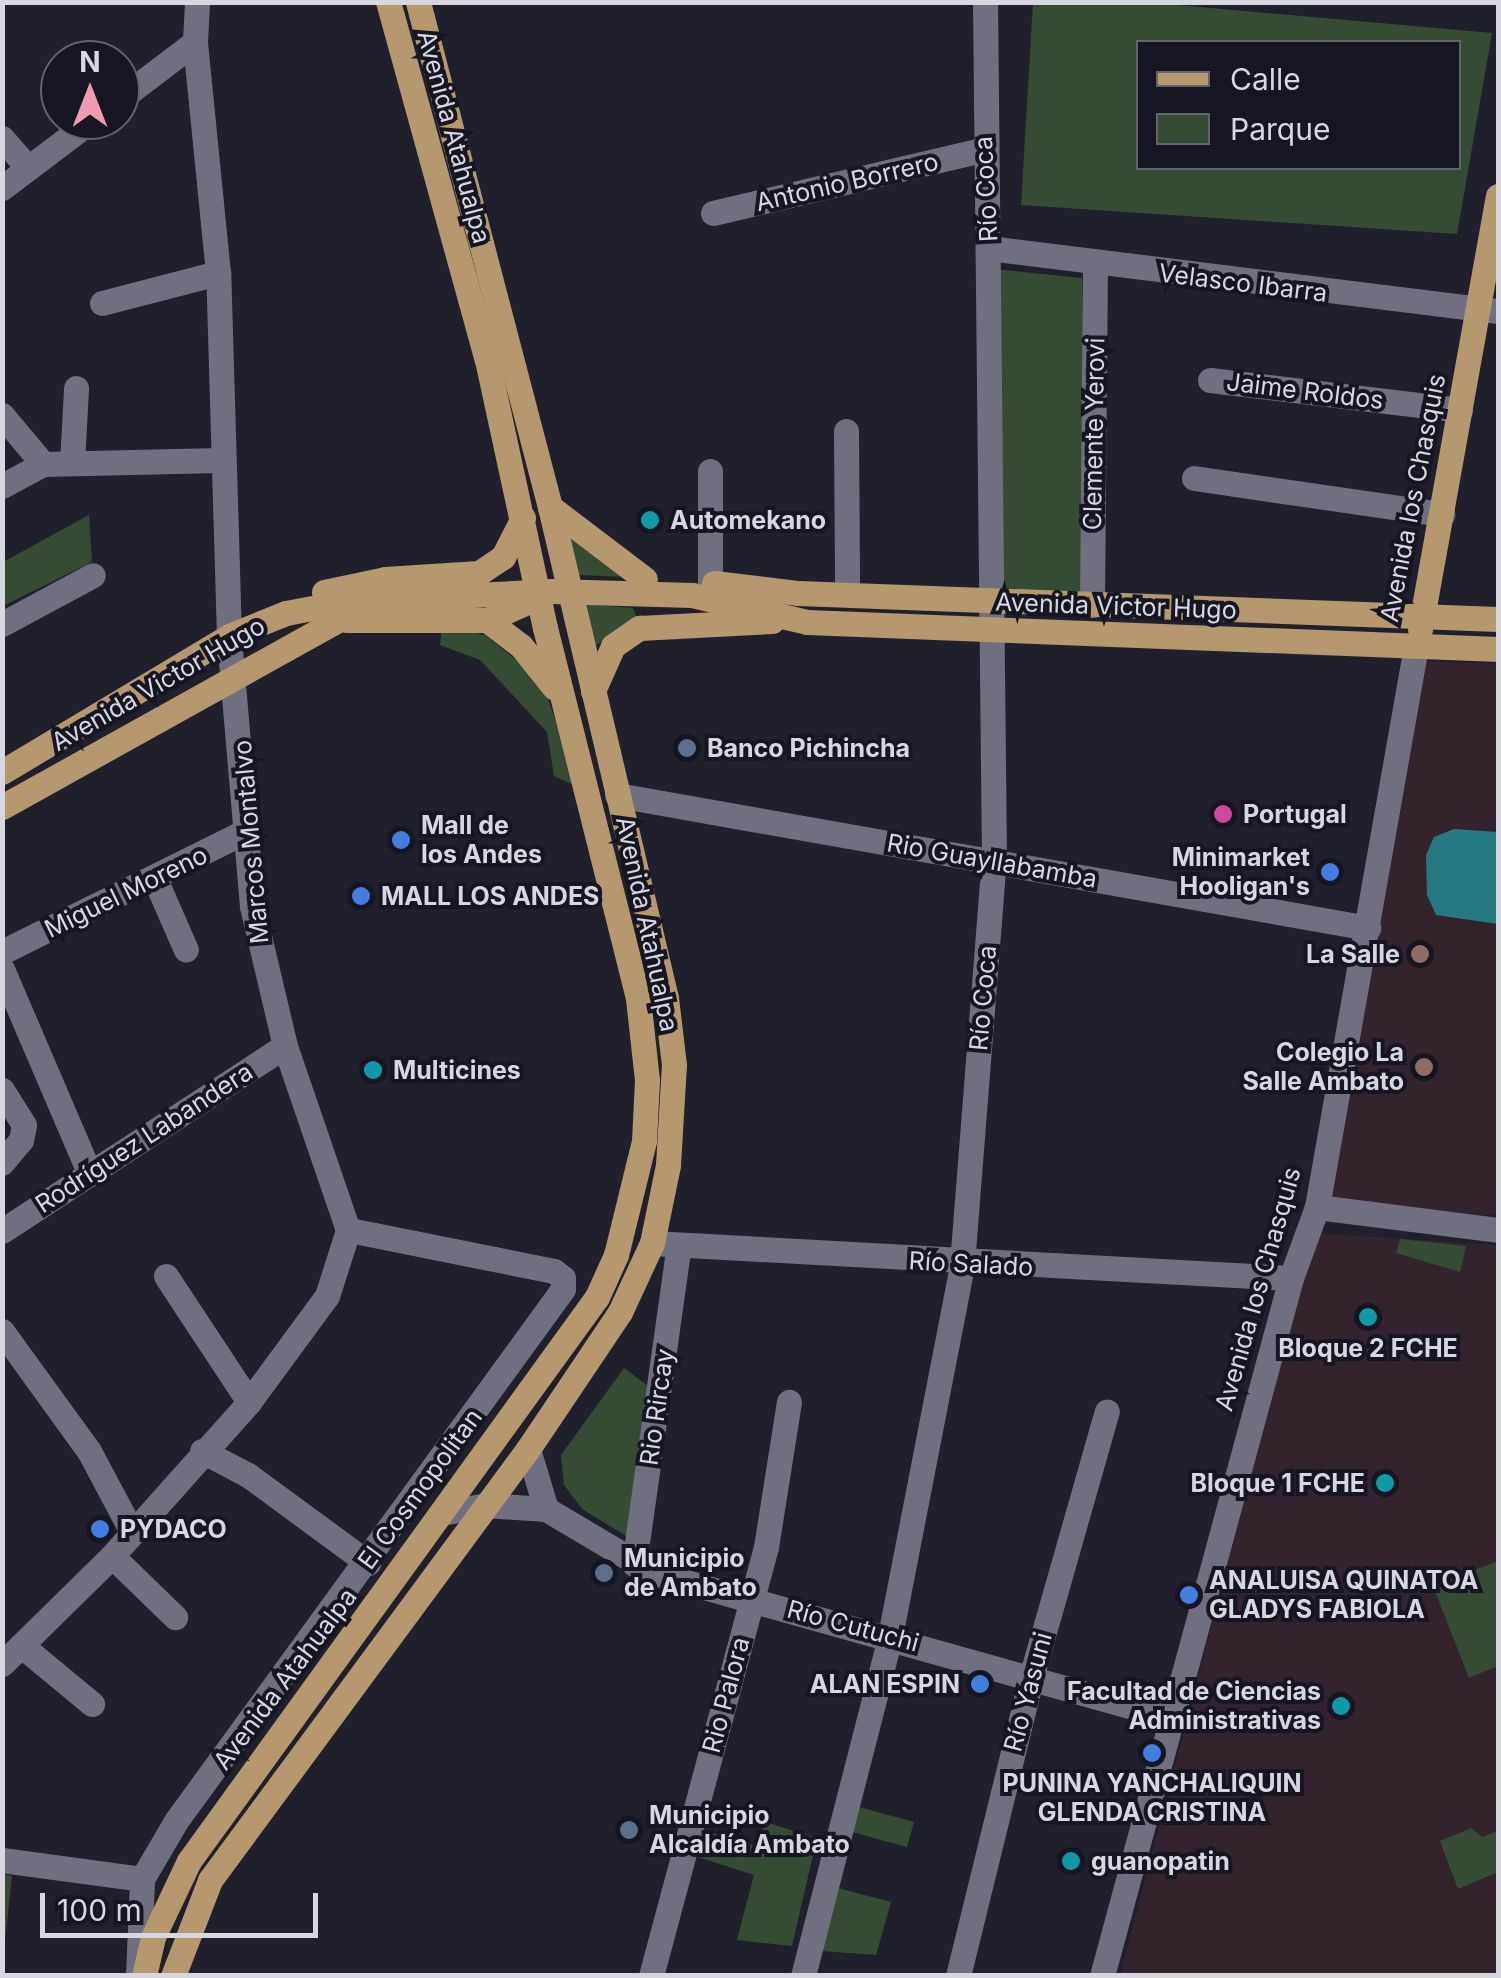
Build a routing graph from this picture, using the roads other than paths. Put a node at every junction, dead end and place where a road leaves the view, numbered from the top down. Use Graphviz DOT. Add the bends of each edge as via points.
graph roads {
  1 [pos="198,2"];
  2 [pos="388,2"];
  3 [pos="418,2"];
  4 [pos="985,2"];
  5 [pos="195,42"];
  6 [pos="140,84"];
  7 [pos="2,138"];
  8 [pos="65,140"];
  9 [pos="982,150"];
  10 [pos="28,168"];
  11 [pos="2,188"];
  12 [pos="1498,196"];
  13 [pos="712,214"];
  14 [pos="989,248"];
  15 [pos="1096,264"];
  16 [pos="218,273"];
  17 [pos="102,302"];
  18 [pos="1489,310"];
  19 [pos="1210,380"];
  20 [pos="76,388"];
  21 [pos="1460,410"];
  22 [pos="2,415"];
  23 [pos="846,431"];
  24 [pos="221,460"];
  25 [pos="72,463"];
  26 [pos="43,464"];
  27 [pos="710,471"];
  28 [pos="1194,478"];
  29 [pos="2,486"];
  30 [pos="550,507"];
  31 [pos="1442,514"];
  32 [pos="523,518"];
  33 [pos="479,573"];
  34 [pos="562,574"];
  35 [pos="92,575"];
  36 [pos="651,579"];
  37 [pos="701,589"];
  38 [pos="798,593"];
  39 [pos="847,593"];
  40 [pos="539,600"];
  41 [pos="995,600"];
  42 [pos="383,601"];
  43 [pos="568,601"];
  44 [pos="735,601"];
  45 [pos="1092,605"];
  46 [pos="286,613"];
  47 [pos="1422,616"];
  48 [pos="1498,618"];
  49 [pos="346,620"];
  50 [pos="480,620"];
  51 [pos="790,620"];
  52 [pos="2,624"];
  53 [pos="668,624"];
  54 [pos="545,628"];
  55 [pos="993,632"];
  56 [pos="230,636"];
  57 [pos="1416,646"];
  58 [pos="1498,649"];
  59 [pos="235,676"];
  60 [pos="594,691"];
  61 [pos="564,702"];
  62 [pos="2,772"];
  63 [pos="617,794"];
  64 [pos="2,807"];
  65 [pos="248,830"];
  66 [pos="994,861"];
  67 [pos="155,879"];
  68 [pos="1368,928"];
  69 [pos="186,950"];
  70 [pos="2,952"];
  71 [pos="2,969"];
  72 [pos="285,1046"];
  73 [pos="2,1090"];
  74 [pos="2,1162"];
  75 [pos="90,1174"];
  76 [pos="1316,1207"];
  77 [pos="348,1230"];
  78 [pos="1498,1230"];
  79 [pos="2,1231"];
  80 [pos="652,1243"];
  81 [pos="678,1249"];
  82 [pos="962,1264"];
  83 [pos="166,1276"];
  84 [pos="1291,1278"];
  85 [pos="2,1331"];
  86 [pos="248,1402"];
  87 [pos="789,1402"];
  88 [pos="1107,1411"];
  89 [pos="528,1449"];
  90 [pos="202,1451"];
  91 [pos="485,1505"];
  92 [pos="546,1509"];
  93 [pos="447,1512"];
  94 [pos="132,1530"];
  95 [pos="112,1556"];
  96 [pos="368,1563"];
  97 [pos="634,1564"];
  98 [pos="751,1600"];
  99 [pos="175,1617"];
  100 [pos="890,1636"];
  101 [pos="22,1646"];
  102 [pos="2,1664"];
  103 [pos="1032,1674"];
  104 [pos="92,1704"];
  105 [pos="1172,1718"];
  106 [pos="2,1860"];
  107 [pos="142,1879"];
  108 [pos="141,1976"];
  109 [pos="173,1976"];
  110 [pos="652,1976"];
  111 [pos="802,1976"];
  112 [pos="958,1976"];
  113 [pos="1102,1976"];
  1 -- 5 [label="street, Marcos Montalvo"];
  2 -- 32 [label="main road, Avenida Atahualpa" via="489,368"];
  3 -- 30 [label="main road, Avenida Atahualpa"];
  4 -- 9 [label="street, Río Coca"];
  5 -- 6 [label="street"];
  5 -- 16 [label="street, Marcos Montalvo"];
  7 -- 10 [label="street"];
  8 -- 10 [label="street"];
  9 -- 13 [label="street, Antonio Borrero"];
  9 -- 14 [label="street, Río Coca"];
  10 -- 11 [label="street"];
  12 -- 18 [label="main road, Avenida los Chasquis"];
  14 -- 15 [label="street, Velasco Ibarra"];
  14 -- 41 [label="street, Río Coca"];
  15 -- 18 [label="street, Velasco Ibarra"];
  15 -- 45 [label="street, Clemente Yerovi"];
  16 -- 17 [label="street"];
  16 -- 24 [label="street, Marcos Montalvo"];
  18 -- 21 [label="main road, Avenida los Chasquis"];
  19 -- 21 [label="street, Jaime Roldos"];
  20 -- 25 [label="street"];
  21 -- 31 [label="main road, Avenida los Chasquis"];
  22 -- 26 [label="street"];
  23 -- 39 [label="street"];
  24 -- 25 [label="street"];
  24 -- 56 [label="street, Marcos Montalvo"];
  25 -- 26 [label="street"];
  26 -- 29 [label="street"];
  27 -- 37 [label="street"];
  28 -- 31 [label="street"];
  30 -- 34 [label="main road, Avenida Atahualpa"];
  30 -- 36 [label="main road"];
  31 -- 47 [label="main road, Avenida los Chasquis"];
  32 -- 33 [label="main road" via="502,557"];
  32 -- 40 [label="main road, Avenida Atahualpa"];
  33 -- 46 [label="main road, Avenida Victor Hugo" via="345,585"];
  33 -- 50 [label="main road" via="488,601"];
  34 -- 40 [label="main road"];
  34 -- 43 [label="main road, Avenida Atahualpa"];
  35 -- 52 [label="street"];
  36 -- 37 [label="main road, Avenida Victor Hugo"];
  36 -- 43 [label="main road, Avenida Victor Hugo"];
  36 -- 53 [label="main road" via="652,609"];
  37 -- 38 [label="main road, Avenida Victor Hugo"];
  37 -- 42 [label="main road, Avenida Victor Hugo"];
  37 -- 44 [label="main road, Avenida Victor Hugo"];
  38 -- 39 [label="main road, Avenida Victor Hugo"];
  38 -- 44 [label="main road, Avenida Victor Hugo"];
  39 -- 41 [label="main road, Avenida Victor Hugo"];
  40 -- 50 [label="main road, Avenida Victor Hugo"];
  40 -- 54 [label="main road, Avenida Atahualpa"];
  41 -- 45 [label="main road, Avenida Victor Hugo"];
  41 -- 55 [label="street, Río Coca"];
  42 -- 46 [label="main road, Avenida Victor Hugo"];
  42 -- 49 [label="main road, Avenida Victor Hugo"];
  43 -- 54 [label="main road"];
  43 -- 60 [label="main road, Avenida Atahualpa"];
  44 -- 51 [label="main road, Avenida Victor Hugo"];
  45 -- 47 [label="main road, Avenida Victor Hugo"];
  46 -- 56 [label="main road, Avenida Victor Hugo"];
  47 -- 48 [label="main road, Avenida Victor Hugo"];
  47 -- 57 [label="main road, Avenida los Chasquis"];
  49 -- 50 [label="main road, Avenida Victor Hugo"];
  49 -- 59 [label="main road, Avenida Victor Hugo" via="303,636"];
  50 -- 61 [label="main road" via="522,646"];
  51 -- 53 [label="main road"];
  51 -- 55 [label="main road, Avenida Victor Hugo"];
  53 -- 60 [label="main road" via="626,634 605,659"];
  54 -- 61 [label="main road, Avenida Atahualpa"];
  55 -- 57 [label="main road, Avenida Victor Hugo"];
  55 -- 66 [label="street, Río Coca"];
  56 -- 59 [label="street, Marcos Montalvo"];
  56 -- 62 [label="main road, Avenida Victor Hugo"];
  57 -- 58 [label="main road, Avenida Victor Hugo"];
  57 -- 68 [label="street, Avenida los Chasquis"];
  59 -- 64 [label="main road, Avenida Victor Hugo"];
  59 -- 65 [label="street, Marcos Montalvo"];
  60 -- 63 [label="main road, Avenida Atahualpa"];
  61 -- 93 [label="main road, Avenida Atahualpa" via="638,998 648,1080 644,1141 604,1285"];
  63 -- 66 [label="street, Rio Guayllabamba"];
  63 -- 80 [label="main road, Avenida Atahualpa" via="666,998 674,1065 668,1166"];
  65 -- 67 [label="street, Miguel Moreno"];
  65 -- 72 [label="street, Marcos Montalvo" via="252,906"];
  66 -- 68 [label="street, Rio Guayllabamba"];
  66 -- 82 [label="street, Río Coca"];
  67 -- 69 [label="street"];
  67 -- 70 [label="street, Miguel Moreno"];
  68 -- 76 [label="street, Avenida los Chasquis"];
  71 -- 75 [label="street"];
  72 -- 75 [label="street, Rodríguez Labandera"];
  72 -- 77 [label="street, Marcos Montalvo"];
  73 -- 74 [label="street" via="24,1134"];
  75 -- 79 [label="street, Rodríguez Labandera"];
  76 -- 78 [label="street"];
  76 -- 84 [label="street, Avenida los Chasquis"];
  77 -- 86 [label="street" via="327,1296"];
  77 -- 96 [label="street, El Cosmopolitan" via="563,1278 563,1289"];
  80 -- 81 [label="street, Río Salado"];
  80 -- 89 [label="main road, Avenida Atahualpa" via="620,1312"];
  81 -- 82 [label="street, Río Salado"];
  81 -- 97 [label="street, Rio Rircay"];
  82 -- 84 [label="street, Río Salado"];
  82 -- 100 [label="street, Río Coca"];
  83 -- 86 [label="street"];
  84 -- 105 [label="street, Avenida los Chasquis"];
  85 -- 94 [label="street" via="88,1452"];
  86 -- 90 [label="street"];
  87 -- 98 [label="street, Rio Palora"];
  88 -- 103 [label="street, Río Yasuni"];
  89 -- 91 [label="main road, Avenida Atahualpa"];
  89 -- 92 [label="street"];
  90 -- 94 [label="street"];
  90 -- 96 [label="street" via="248,1475"];
  91 -- 92 [label="street, Río Cutuchi"];
  91 -- 93 [label="street, Río Cutuchi"];
  91 -- 109 [label="main road, Avenida Atahualpa" via="210,1880"];
  92 -- 97 [label="street, Río Cutuchi"];
  93 -- 108 [label="main road, Avenida Atahualpa" via="189,1861"];
  94 -- 95 [label="street"];
  95 -- 99 [label="street"];
  95 -- 101 [label="street"];
  96 -- 107 [label="street, El Cosmopolitan" via="188,1806"];
  97 -- 98 [label="street, Río Cutuchi"];
  98 -- 100 [label="street, Río Cutuchi"];
  98 -- 110 [label="street, Rio Palora"];
  100 -- 103 [label="street, Río Cutuchi"];
  100 -- 111 [label="street, Río Coca"];
  101 -- 102 [label="street"];
  101 -- 104 [label="street"];
  103 -- 105 [label="street, Río Cutuchi"];
  103 -- 112 [label="street, Río Yasuni"];
  105 -- 113 [label="street, Avenida los Chasquis"];
  106 -- 107 [label="street"];
  107 -- 108 [label="street"];
}
